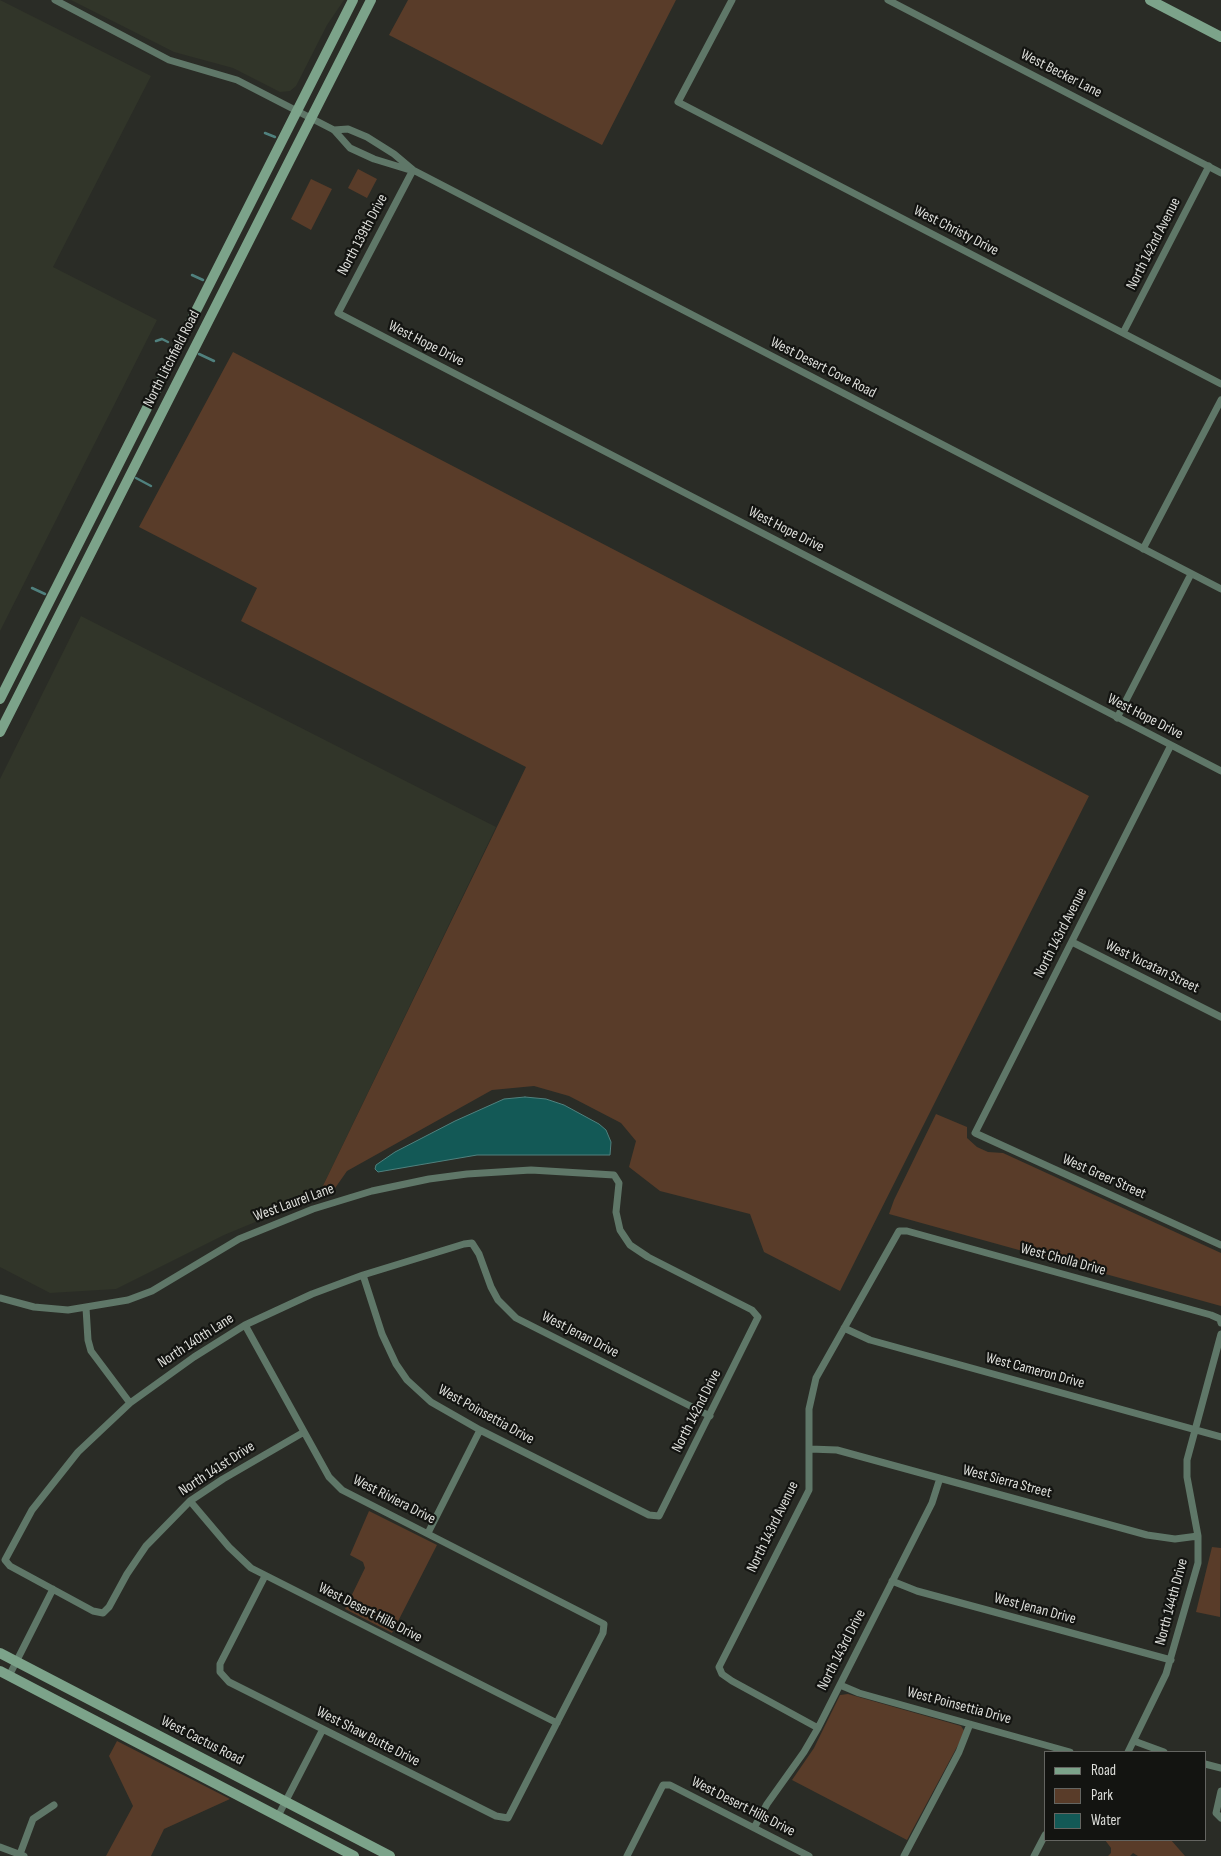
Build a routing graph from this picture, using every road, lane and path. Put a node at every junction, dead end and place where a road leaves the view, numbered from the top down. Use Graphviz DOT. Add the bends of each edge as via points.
graph roads {
  1 [pos="55,0"];
  2 [pos="353,0"];
  3 [pos="732,0"];
  4 [pos="888,0"];
  5 [pos="1150,0"];
  6 [pos="370,1"];
  7 [pos="1221,36"];
  8 [pos="297,110"];
  9 [pos="310,118"];
  10 [pos="334,130"];
  11 [pos="1209,166"];
  12 [pos="413,170"];
  13 [pos="1221,173"];
  14 [pos="338,313"];
  15 [pos="1123,333"];
  16 [pos="173,356"];
  17 [pos="1221,384"];
  18 [pos="1221,400"];
  19 [pos="138,459"];
  20 [pos="1143,548"];
  21 [pos="70,561"];
  22 [pos="83,568"];
  23 [pos="1191,574"];
  24 [pos="1221,589"];
  25 [pos="0,699"];
  26 [pos="1117,718"];
  27 [pos="0,732"];
  28 [pos="1171,745"];
  29 [pos="1221,771"];
  30 [pos="1072,942"];
  31 [pos="1221,1017"];
  32 [pos="975,1133"];
  33 [pos="899,1232"];
  34 [pos="472,1243"];
  35 [pos="1221,1245"];
  36 [pos="363,1275"];
  37 [pos="0,1298"];
  38 [pos="86,1308"];
  39 [pos="758,1317"];
  40 [pos="1220,1321"];
  41 [pos="245,1325"];
  42 [pos="844,1328"];
  43 [pos="1221,1334"];
  44 [pos="130,1403"];
  45 [pos="710,1416"];
  46 [pos="480,1430"];
  47 [pos="1195,1430"];
  48 [pos="304,1432"];
  49 [pos="1221,1437"];
  50 [pos="810,1449"];
  51 [pos="940,1478"];
  52 [pos="190,1501"];
  53 [pos="658,1516"];
  54 [pos="428,1533"];
  55 [pos="1198,1536"];
  56 [pos="265,1576"];
  57 [pos="892,1581"];
  58 [pos="53,1589"];
  59 [pos="0,1653"];
  60 [pos="1171,1660"];
  61 [pos="16,1661"];
  62 [pos="4,1673"];
  63 [pos="840,1685"];
  64 [pos="557,1723"];
  65 [pos="970,1724"];
  66 [pos="818,1728"];
  67 [pos="322,1729"];
  68 [pos="1134,1741"];
  69 [pos="1066,1751"];
  70 [pos="1129,1751"];
  71 [pos="1161,1751"];
  72 [pos="1206,1764"];
  73 [pos="1221,1768"];
  74 [pos="1221,1791"];
  75 [pos="286,1801"];
  76 [pos="54,1805"];
  77 [pos="278,1816"];
  78 [pos="1219,1816"];
  79 [pos="754,1828"];
  80 [pos="1044,1837"];
  81 [pos="0,1848"];
  82 [pos="22,1855"];
  83 [pos="354,1856"];
  84 [pos="390,1856"];
  85 [pos="627,1856"];
  86 [pos="809,1856"];
  87 [pos="904,1856"];
  88 [pos="1034,1856"];
  1 -- 8 [label="street, West Desert Cove Road" via="162,56 231,77"];
  2 -- 8 [label="main road, North Litchfield Road"];
  3 -- 15 [label="street, West Christy Drive" via="678,102"];
  4 -- 11 [label="street, West Becker Lane"];
  5 -- 7 [label="main road"];
  6 -- 9 [label="main road, North Litchfield Road"];
  8 -- 9 [label="street, West Desert Cove Road"];
  8 -- 16 [label="main road, North Litchfield Road"];
  9 -- 10 [label="street, West Desert Cove Road"];
  9 -- 19 [label="main road, North Litchfield Road"];
  10 -- 12 [label="street, West Desert Cove Road" via="350,148 388,164"];
  10 -- 12 [label="street, West Desert Cove Road" via="348,129 367,137"];
  11 -- 13 [label="street, West Becker Lane"];
  11 -- 15 [label="street, North 142nd Avenue"];
  12 -- 14 [label="street, North 139th Drive"];
  12 -- 20 [label="street, West Desert Cove Road"];
  14 -- 26 [label="street, West Hope Drive"];
  15 -- 17 [label="street, West Christy Drive"];
  16 -- 19 [label="main road" via="174,372 139,444"];
  16 -- 21 [label="main road, North Litchfield Road"];
  18 -- 20 [label="street"];
  19 -- 22 [label="main road, North Litchfield Road"];
  20 -- 23 [label="street, West Desert Cove Road"];
  21 -- 22 [label="main road"];
  21 -- 25 [label="main road, North Litchfield Road"];
  22 -- 27 [label="main road, North Litchfield Road"];
  23 -- 24 [label="street, West Desert Cove Road"];
  23 -- 26 [label="street"];
  26 -- 28 [label="street, West Hope Drive"];
  28 -- 29 [label="street, West Hope Drive"];
  28 -- 30 [label="street, North 143rd Avenue"];
  30 -- 31 [label="street, West Yucatan Street"];
  30 -- 32 [label="street, North 143rd Avenue"];
  32 -- 35 [label="street, West Greer Street"];
  33 -- 40 [label="street, West Cholla Drive" via="906,1231"];
  33 -- 42 [label="street, North 143rd Avenue"];
  34 -- 36 [label="street, North 140th Lane"];
  34 -- 45 [label="street, West Jenan Drive" via="495,1293 516,1318"];
  36 -- 41 [label="street, North 140th Lane"];
  36 -- 46 [label="street, West Poinsettia Drive" via="382,1334 396,1364 408,1380 431,1402"];
  37 -- 38 [label="street, West Laurel Lane" via="34,1307"];
  38 -- 39 [label="street, West Laurel Lane" via="128,1300 152,1291 239,1239 313,1209 372,1191 429,1179 531,1170 614,1175 619,1183 616,1212 620,1230 630,1245 752,1310"];
  38 -- 44 [label="street" via="92,1351"];
  39 -- 45 [label="street, North 142nd Drive"];
  41 -- 44 [label="street, North 140th Lane"];
  41 -- 48 [label="street, West Riviera Drive"];
  42 -- 47 [label="street, West Cameron Drive" via="870,1340"];
  42 -- 50 [label="street, North 143rd Avenue" via="812,1388"];
  43 -- 47 [label="street, North 144th Drive"];
  44 -- 58 [label="street, North 140th Lane" via="93,1436 54,1479 32,1510 5,1560 10,1566"];
  45 -- 53 [label="street, North 142nd Drive"];
  46 -- 53 [label="street, West Poinsettia Drive" via="649,1515"];
  46 -- 54 [label="street"];
  47 -- 49 [label="street, West Cameron Drive"];
  47 -- 55 [label="street, North 144th Drive" via="1187,1468"];
  48 -- 52 [label="street, North 141st Drive" via="223,1478"];
  48 -- 54 [label="street, West Riviera Drive" via="329,1477 342,1490"];
  50 -- 51 [label="street, West Sierra Street" via="837,1450"];
  50 -- 66 [label="street, North 143rd Avenue" via="809,1490 719,1667 722,1674 732,1681"];
  51 -- 55 [label="street, West Sierra Street" via="1162,1538"];
  51 -- 57 [label="street, North 143rd Drive" via="932,1503"];
  52 -- 56 [label="street, West Desert Hills Drive" via="241,1560"];
  52 -- 58 [label="street, North 141st Drive" via="146,1546 103,1613"];
  54 -- 64 [label="street, West Riviera Drive" via="604,1624"];
  55 -- 60 [label="street, North 144th Drive" via="1198,1563"];
  56 -- 64 [label="street, West Desert Hills Drive"];
  56 -- 67 [label="street, West Shaw Butte Drive" via="220,1664 220,1672 229,1682"];
  57 -- 60 [label="street, West Jenan Drive" via="916,1591"];
  57 -- 63 [label="street, North 143rd Drive"];
  58 -- 61 [label="street"];
  59 -- 61 [label="main road, West Cactus Road"];
  60 -- 68 [label="street, North 144th Drive"];
  61 -- 62 [label="street"];
  61 -- 75 [label="main road, West Cactus Road"];
  62 -- 77 [label="main road, West Cactus Road"];
  63 -- 65 [label="street, West Poinsettia Drive"];
  63 -- 66 [label="street, North 143rd Drive"];
  64 -- 67 [label="street, West Shaw Butte Drive" via="508,1818 496,1816"];
  65 -- 69 [label="street, West Poinsettia Drive"];
  65 -- 87 [label="street" via="959,1752"];
  66 -- 79 [label="street, North 143rd Drive"];
  67 -- 75 [label="street"];
  68 -- 70 [label="street, North 144th Drive"];
  68 -- 71 [label="street"];
  72 -- 73 [label="street"];
  74 -- 78 [label="street"];
  75 -- 77 [label="street"];
  75 -- 84 [label="main road, West Cactus Road"];
  76 -- 82 [label="street" via="33,1820"];
  77 -- 83 [label="main road, West Cactus Road"];
  79 -- 85 [label="street, West Desert Hills Drive" via="670,1785 663,1785"];
  79 -- 86 [label="street, West Desert Hills Drive"];
  80 -- 88 [label="street"];
  81 -- 82 [label="street"];
}
